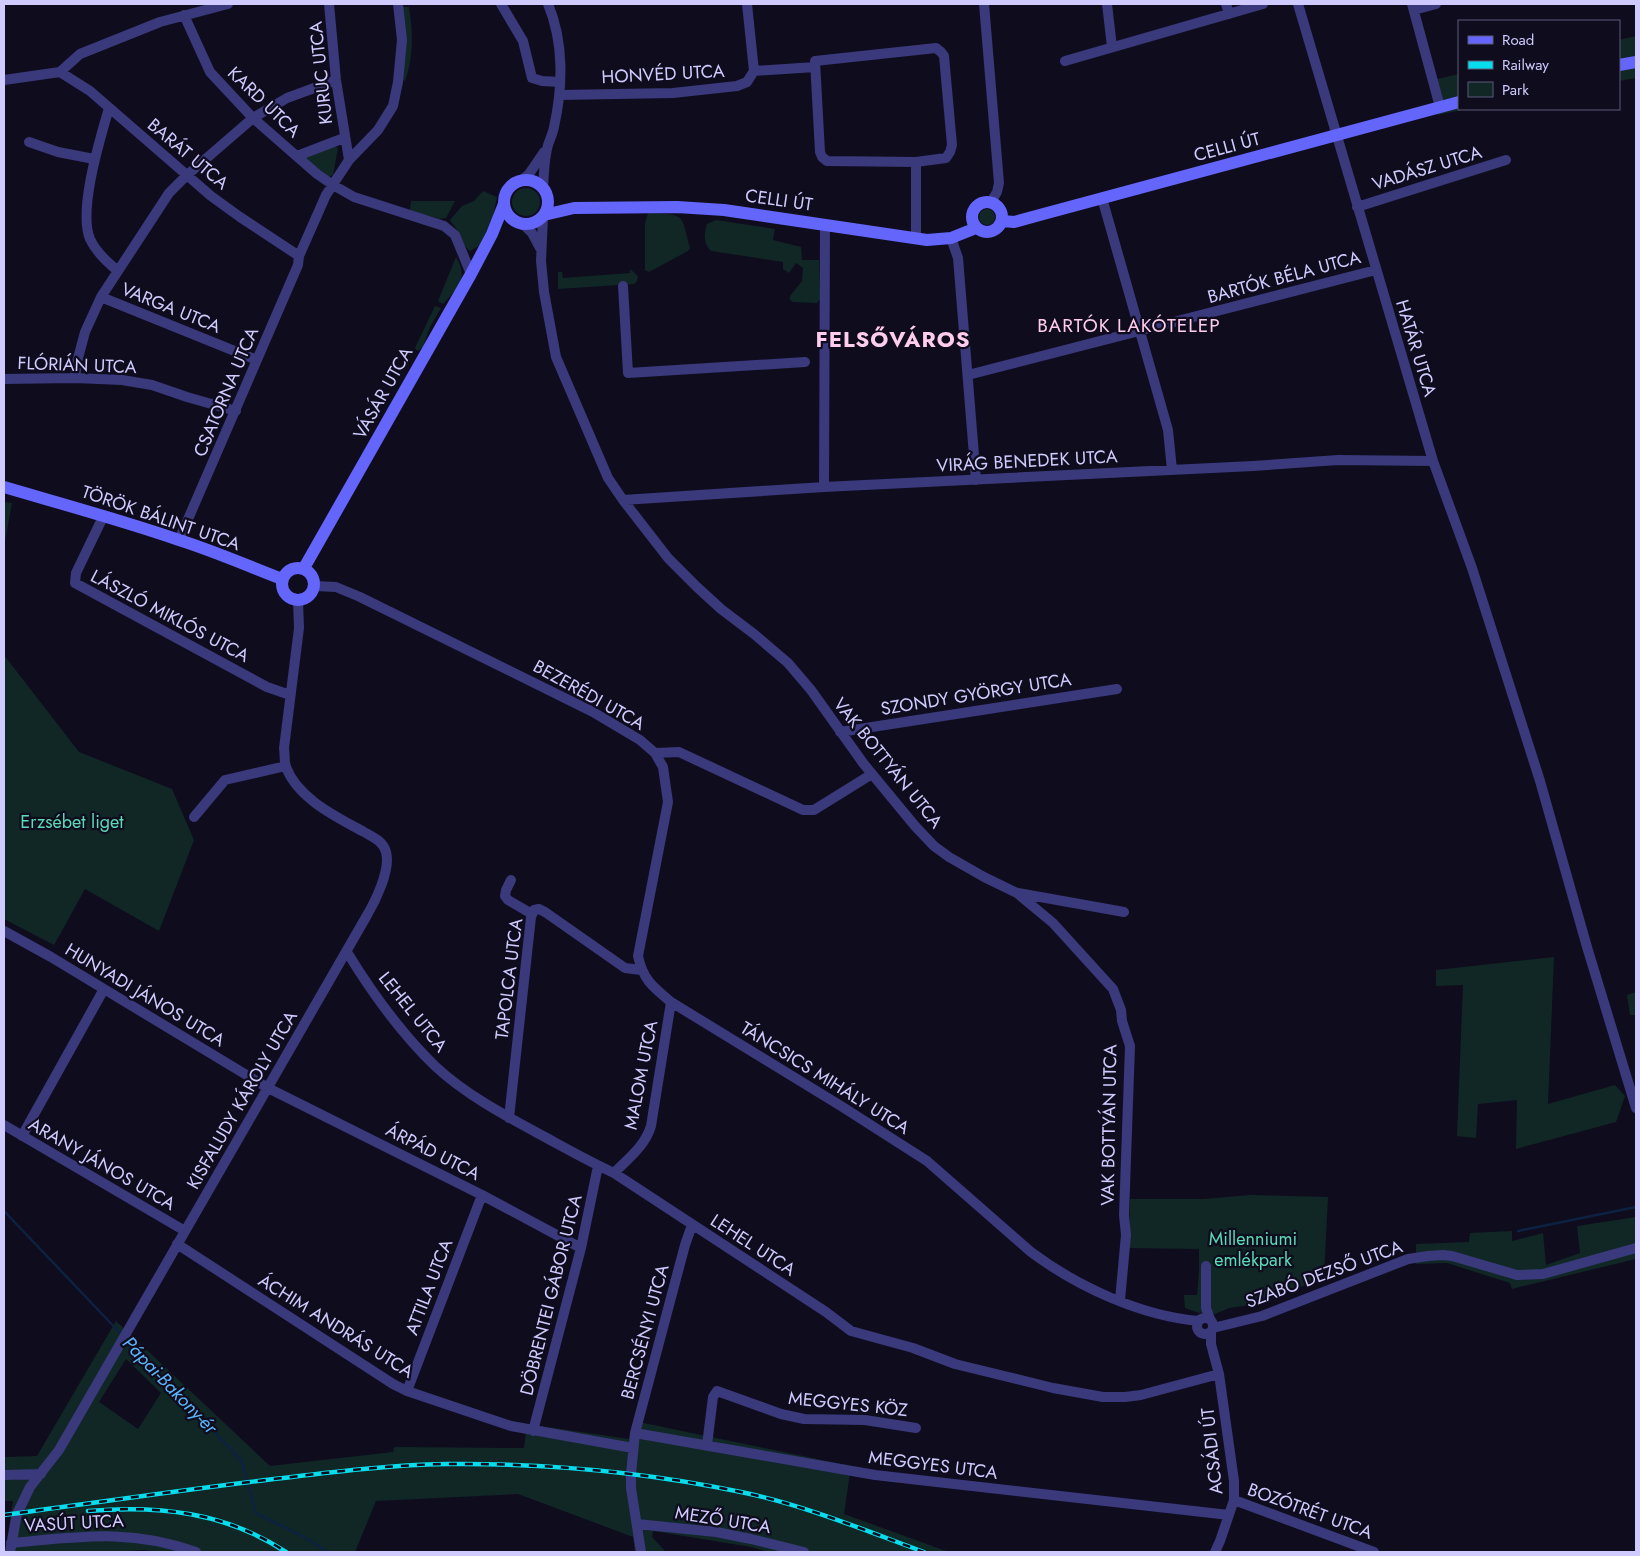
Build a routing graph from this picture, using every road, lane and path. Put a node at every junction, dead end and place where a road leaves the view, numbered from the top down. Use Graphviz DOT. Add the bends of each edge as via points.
graph roads {
  1 [pos="228,4"];
  2 [pos="329,4"];
  3 [pos="398,4"];
  4 [pos="501,4"];
  5 [pos="548,4"];
  6 [pos="747,4"];
  7 [pos="984,4"];
  8 [pos="1107,4"];
  9 [pos="1263,4"];
  10 [pos="1298,4"];
  11 [pos="1436,4"];
  12 [pos="1413,7"];
  13 [pos="1227,9"];
  14 [pos="184,15"];
  15 [pos="1112,47"];
  16 [pos="1065,61"];
  17 [pos="1636,62"];
  18 [pos="1620,65"];
  19 [pos="814,67"];
  20 [pos="754,71"];
  21 [pos="60,72"];
  22 [pos="4,80"];
  23 [pos="336,80"];
  24 [pos="560,82"];
  25 [pos="560,96"];
  26 [pos="1458,102"];
  27 [pos="1440,107"];
  28 [pos="109,108"];
  29 [pos="253,118"];
  30 [pos="1336,136"];
  31 [pos="344,138"];
  32 [pos="30,142"];
  33 [pos="548,147"];
  34 [pos="297,156"];
  35 [pos="94,159"];
  36 [pos="349,160"];
  37 [pos="1506,160"];
  38 [pos="916,162"];
  39 [pos="186,176"];
  40 [pos="521,181"];
  41 [pos="333,185"];
  42 [pos="545,190"];
  43 [pos="1102,198"];
  44 [pos="990,202"];
  45 [pos="504,204"];
  46 [pos="1357,207"];
  47 [pos="574,208"];
  48 [pos="544,216"];
  49 [pos="1002,221"];
  50 [pos="520,223"];
  51 [pos="825,224"];
  52 [pos="976,228"];
  53 [pos="492,234"];
  54 [pos="916,238"];
  55 [pos="951,238"];
  56 [pos="541,249"];
  57 [pos="299,256"];
  58 [pos="1376,270"];
  59 [pos="118,271"];
  60 [pos="471,274"];
  61 [pos="623,286"];
  62 [pos="100,297"];
  63 [pos="1140,332"];
  64 [pos="257,360"];
  65 [pos="805,362"];
  66 [pos="968,375"];
  67 [pos="75,378"];
  68 [pos="4,379"];
  69 [pos="236,410"];
  70 [pos="1433,461"];
  71 [pos="1172,470"];
  72 [pos="976,480"];
  73 [pos="4,487"];
  74 [pos="824,487"];
  75 [pos="4,492"];
  76 [pos="27,494"];
  77 [pos="623,500"];
  78 [pos="103,517"];
  79 [pos="179,540"];
  80 [pos="304,568"];
  81 [pos="282,579"];
  82 [pos="315,586"];
  83 [pos="298,600"];
  84 [pos="1117,689"];
  85 [pos="290,695"];
  86 [pos="840,732"];
  87 [pos="655,753"];
  88 [pos="286,766"];
  89 [pos="872,774"];
  90 [pos="194,817"];
  91 [pos="511,880"];
  92 [pos="1017,892"];
  93 [pos="1124,912"];
  94 [pos="532,914"];
  95 [pos="4,931"];
  96 [pos="347,952"];
  97 [pos="641,970"];
  98 [pos="104,989"];
  99 [pos="671,1002"];
  100 [pos="268,1088"];
  101 [pos="1636,1108"];
  102 [pos="509,1118"];
  103 [pos="4,1125"];
  104 [pos="22,1136"];
  105 [pos="598,1166"];
  106 [pos="614,1173"];
  107 [pos="482,1195"];
  108 [pos="692,1225"];
  109 [pos="185,1231"];
  110 [pos="178,1244"];
  111 [pos="581,1248"];
  112 [pos="1636,1248"];
  113 [pos="1206,1266"];
  114 [pos="1120,1300"];
  115 [pos="1207,1328"];
  116 [pos="1219,1374"];
  117 [pos="407,1391"];
  118 [pos="916,1428"];
  119 [pos="533,1431"];
  120 [pos="635,1433"];
  121 [pos="707,1445"];
  122 [pos="634,1448"];
  123 [pos="41,1474"];
  124 [pos="4,1475"];
  125 [pos="1234,1500"];
  126 [pos="1229,1514"];
  127 [pos="637,1524"];
  128 [pos="10,1548"];
  129 [pos="196,1552"];
  130 [pos="641,1552"];
  131 [pos="804,1552"];
  132 [pos="1215,1552"];
  133 [pos="1374,1552"];
  1 -- 14 [label="street"];
  2 -- 23 [label="street, KURUC UTCA"];
  3 -- 36 [label="street" via="402,40 393,106 378,130"];
  4 -- 24 [label="street" via="522,40 532,78"];
  5 -- 24 [label="street" via="559,48"];
  6 -- 20 [label="street"];
  7 -- 44 [label="street" via="999,183"];
  8 -- 15 [label="street"];
  9 -- 13 [label="street"];
  10 -- 30 [label="street, HATÁR UTCA"];
  11 -- 12 [label="street"];
  12 -- 27 [label="street"];
  13 -- 15 [label="street"];
  14 -- 21 [label="street" via="80,54"];
  14 -- 29 [label="street, KARD UTCA" via="210,72"];
  15 -- 16 [label="street"];
  17 -- 18 [label="street"];
  19 -- 20 [label="street"];
  19 -- 38 [label="street" via="822,158 827,161"];
  19 -- 38 [label="street" via="815,61 936,48 941,52 944,56 952,145 946,158"];
  20 -- 25 [label="street, HONVÉD UTCA" via="747,82 737,86 673,93"];
  21 -- 22 [label="street"];
  21 -- 28 [label="street, BARÁT UTCA"];
  23 -- 29 [label="street" via="287,98"];
  23 -- 31 [label="street, KURUC UTCA"];
  24 -- 25 [label="street"];
  25 -- 33 [label="street"];
  26 -- 27 [label="street, CELLI ÚT"];
  27 -- 30 [label="street, CELLI ÚT"];
  28 -- 35 [label="street"];
  28 -- 39 [label="street, BARÁT UTCA"];
  29 -- 34 [label="street, KARD UTCA"];
  29 -- 39 [label="street"];
  30 -- 43 [label="street, CELLI ÚT"];
  30 -- 46 [label="street, HATÁR UTCA"];
  31 -- 34 [label="street"];
  31 -- 36 [label="street, KURUC UTCA"];
  32 -- 35 [label="street"];
  33 -- 40 [label="street"];
  33 -- 42 [label="street"];
  34 -- 41 [label="street, KARD UTCA"];
  35 -- 59 [label="street" via="86,211 87,227 91,241"];
  36 -- 41 [label="street"];
  37 -- 46 [label="street, VADÁSZ UTCA"];
  38 -- 54 [label="street"];
  39 -- 57 [label="street, BARÁT UTCA"];
  39 -- 59 [label="street" via="169,193"];
  40 -- 42 [label="street" via="537,183"];
  40 -- 45 [label="street" via="506,193"];
  41 -- 57 [label="street"];
  41 -- 60 [label="street" via="354,197 444,226 455,235"];
  42 -- 47 [label="street, CELLI ÚT" via="561,203"];
  42 -- 48 [label="street" via="548,204"];
  43 -- 49 [label="street, CELLI ÚT" via="1014,222"];
  43 -- 63 [label="street"];
  44 -- 49 [label="street" via="1002,211"];
  44 -- 52 [label="street" via="980,204 972,212"];
  45 -- 50 [label="street" via="508,214"];
  45 -- 53 [label="street, VÁSÁR UTCA"];
  46 -- 58 [label="street, HATÁR UTCA"];
  47 -- 48 [label="street, CELLI ÚT"];
  47 -- 51 [label="street, CELLI ÚT" via="724,210"];
  48 -- 50 [label="street" via="533,223"];
  48 -- 56 [label="street, VAK BOTTYÁN UTCA"];
  49 -- 52 [label="street, CELLI ÚT" via="991,232"];
  50 -- 53 [label="street"];
  50 -- 56 [label="street, VAK BOTTYÁN UTCA" via="532,233"];
  51 -- 54 [label="street, CELLI ÚT"];
  51 -- 74 [label="street"];
  52 -- 55 [label="street, CELLI ÚT"];
  53 -- 60 [label="street, VÁSÁR UTCA"];
  54 -- 55 [label="street, CELLI ÚT"];
  55 -- 66 [label="street" via="958,258"];
  56 -- 77 [label="street, VAK BOTTYÁN UTCA" via="544,292 556,357 608,478"];
  57 -- 64 [label="street, CSATORNA UTCA"];
  58 -- 63 [label="street, BARTÓK BÉLA UTCA"];
  58 -- 70 [label="street, HATÁR UTCA"];
  59 -- 62 [label="street"];
  60 -- 80 [label="street, VÁSÁR UTCA"];
  61 -- 65 [label="street" via="628,373"];
  62 -- 64 [label="street, VARGA UTCA"];
  62 -- 67 [label="street" via="85,332"];
  63 -- 66 [label="street, BARTÓK BÉLA UTCA"];
  63 -- 71 [label="street" via="1168,430"];
  64 -- 69 [label="street, CSATORNA UTCA"];
  66 -- 72 [label="street"];
  67 -- 68 [label="street, FLÓRIÁN UTCA"];
  67 -- 69 [label="street, FLÓRIÁN UTCA" via="152,385"];
  69 -- 79 [label="street, CSATORNA UTCA"];
  70 -- 71 [label="street, VIRÁG BENEDEK UTCA" via="1338,460"];
  70 -- 101 [label="street, HATÁR UTCA" via="1472,568 1540,781"];
  71 -- 72 [label="street, VIRÁG BENEDEK UTCA"];
  72 -- 74 [label="street, VIRÁG BENEDEK UTCA"];
  73 -- 76 [label="street, TÖRÖK BÁLINT UTCA"];
  74 -- 77 [label="street, VIRÁG BENEDEK UTCA"];
  75 -- 76 [label="street, TÖRÖK BÁLINT UTCA"];
  76 -- 78 [label="street, TÖRÖK BÁLINT UTCA"];
  77 -- 86 [label="street, VAK BOTTYÁN UTCA" via="668,558 697,587 788,663"];
  78 -- 79 [label="street, TÖRÖK BÁLINT UTCA"];
  78 -- 85 [label="street, LÁSZLÓ MIKLÓS UTCA" via="75,575 75,584 267,687"];
  79 -- 81 [label="street, TÖRÖK BÁLINT UTCA"];
  80 -- 81 [label="street" via="288,570"];
  80 -- 82 [label="street" via="312,575"];
  81 -- 83 [label="street" via="285,594"];
  82 -- 83 [label="street" via="309,596"];
  82 -- 87 [label="street, BEZERÉDI UTCA" via="336,587 377,605 593,712 640,740"];
  83 -- 85 [label="street" via="299,628"];
  84 -- 86 [label="street, SZONDY GYÖRGY UTCA"];
  85 -- 88 [label="street" via="284,748"];
  86 -- 89 [label="street, VAK BOTTYÁN UTCA"];
  87 -- 89 [label="street, BEZERÉDI UTCA" via="679,752 803,810 814,810"];
  87 -- 97 [label="street" via="663,768 668,802 638,956"];
  88 -- 90 [label="street" via="225,780"];
  88 -- 96 [label="street, KISFALUDY KÁROLY UTCA" via="294,782 309,797 379,841 386,853 386,869 376,898"];
  89 -- 92 [label="street, VAK BOTTYÁN UTCA" via="934,846 977,873"];
  91 -- 94 [label="street" via="506,890 508,900"];
  92 -- 93 [label="street"];
  92 -- 114 [label="street, VAK BOTTYÁN UTCA" via="1049,919 1113,989 1121,1010 1130,1046 1126,1235"];
  94 -- 97 [label="street, TAPOLCA UTCA" via="539,909 545,912 625,968"];
  94 -- 102 [label="street, TAPOLCA UTCA"];
  95 -- 98 [label="street, HUNYADI JÁNOS UTCA"];
  96 -- 100 [label="street, KISFALUDY KÁROLY UTCA"];
  96 -- 102 [label="street, LEHEL UTCA" via="389,1014 423,1054 453,1081"];
  97 -- 99 [label="street, TÁNCSICS MIHÁLY UTCA" via="650,984"];
  98 -- 100 [label="street, HUNYADI JÁNOS UTCA"];
  98 -- 104 [label="street"];
  99 -- 106 [label="street, MALOM UTCA" via="648,1136"];
  99 -- 114 [label="street, TÁNCSICS MIHÁLY UTCA" via="927,1161 1049,1265"];
  100 -- 107 [label="street, ÁRPÁD UTCA"];
  100 -- 109 [label="street, KISFALUDY KÁROLY UTCA"];
  102 -- 105 [label="street, LEHEL UTCA"];
  103 -- 104 [label="street, ARANY JÁNOS UTCA"];
  104 -- 109 [label="street, ARANY JÁNOS UTCA"];
  105 -- 106 [label="street, LEHEL UTCA"];
  105 -- 111 [label="street, DÖBRENTEI GÁBOR UTCA"];
  106 -- 108 [label="street, LEHEL UTCA"];
  107 -- 111 [label="street, ÁRPÁD UTCA"];
  107 -- 117 [label="street, ATTILA UTCA"];
  108 -- 116 [label="street, LEHEL UTCA" via="851,1331 956,1364 1103,1397 1140,1395"];
  108 -- 120 [label="street, BERCSÉNYI UTCA"];
  109 -- 110 [label="street, KISFALUDY KÁROLY UTCA"];
  110 -- 117 [label="street, ÁCHIM ANDRÁS UTCA"];
  110 -- 123 [label="street, KISFALUDY KÁROLY UTCA" via="59,1450"];
  111 -- 119 [label="street, DÖBRENTEI GÁBOR UTCA"];
  112 -- 115 [label="street, SZABÓ DEZSŐ UTCA" via="1530,1276 1443,1255 1418,1257 1262,1316"];
  113 -- 115 [label="street, ACSÁDI ÚT"];
  114 -- 115 [label="street, TÁNCSICS MIHÁLY UTCA"];
  115 -- 116 [label="street, ACSÁDI ÚT"];
  116 -- 125 [label="street, ACSÁDI ÚT"];
  117 -- 119 [label="street, ÁCHIM ANDRÁS UTCA"];
  118 -- 121 [label="street, MEGGYES KÖZ" via="865,1420 804,1419 717,1391 713,1397"];
  119 -- 122 [label="street, ÁCHIM ANDRÁS UTCA"];
  120 -- 121 [label="street, MEGGYES UTCA"];
  120 -- 122 [label="street, BERCSÉNYI UTCA"];
  121 -- 126 [label="street, MEGGYES UTCA" via="884,1476"];
  122 -- 127 [label="street, BERCSÉNYI UTCA" via="631,1488"];
  123 -- 124 [label="street"];
  123 -- 128 [label="street, KISFALUDY KÁROLY UTCA" via="30,1487 17,1514"];
  125 -- 126 [label="street, ACSÁDI ÚT"];
  125 -- 133 [label="street, BOZÓTRÉT UTCA"];
  126 -- 132 [label="street, ACSÁDI ÚT"];
  127 -- 130 [label="street, BERCSÉNYI UTCA"];
  127 -- 131 [label="street, MEZŐ UTCA" via="716,1532"];
  128 -- 129 [label="street, VASÚT UTCA" via="100,1535 150,1539"];
}
